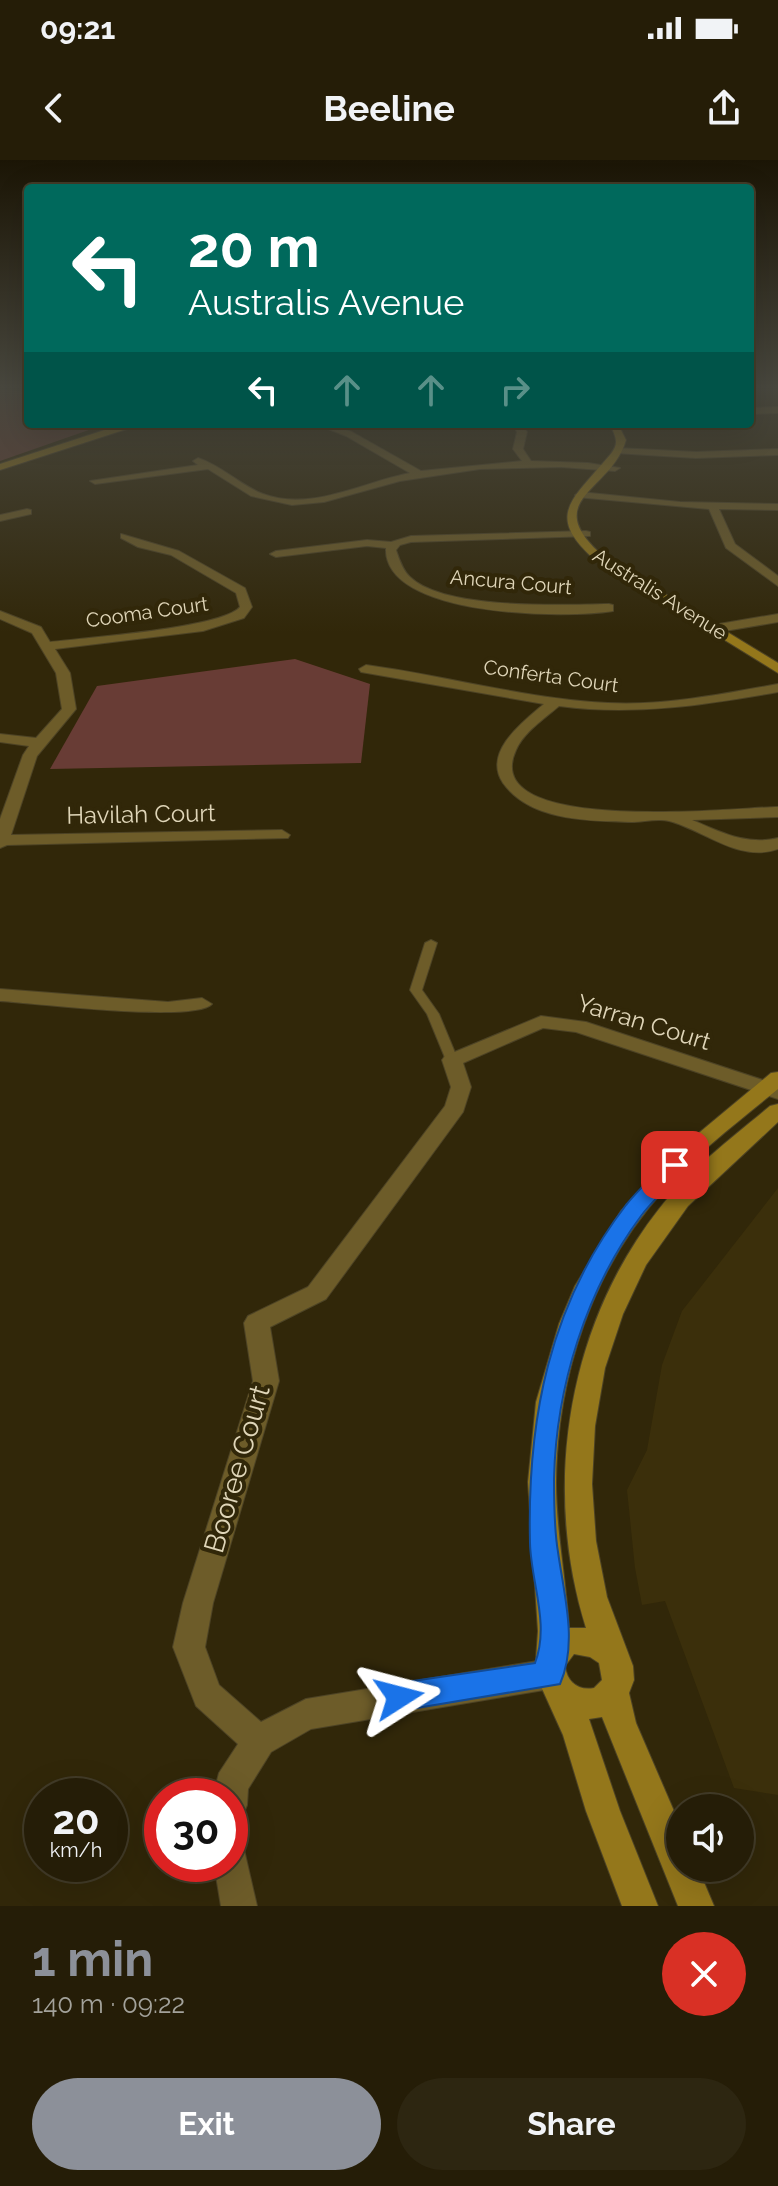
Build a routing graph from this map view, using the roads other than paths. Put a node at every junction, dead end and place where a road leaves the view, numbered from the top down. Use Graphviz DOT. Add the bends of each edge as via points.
graph roads {
  1 [pos="176,470"];
  2 [pos="218,470"];
  3 [pos="412,470"];
  4 [pos="450,470"];
  5 [pos="607,470"];
  6 [pos="418,474"];
  7 [pos="95,481"];
  8 [pos="585,496"];
  9 [pos="713,507"];
  10 [pos="778,507"];
  11 [pos="27,512"];
  12 [pos="0,518"];
  13 [pos="580,534"];
  14 [pos="125,536"];
  15 [pos="392,545"];
  16 [pos="276,554"];
  17 [pos="778,582"];
  18 [pos="609,608"];
  19 [pos="0,615"];
  20 [pos="778,618"];
  21 [pos="718,628"];
  22 [pos="46,646"];
  23 [pos="778,660"];
  24 [pos="366,669"];
  25 [pos="778,669"];
  26 [pos="778,688"];
  27 [pos="556,701"];
  28 [pos="0,738"];
  29 [pos="38,743"];
  30 [pos="778,812"];
  31 [pos="672,818"];
  32 [pos="282,835"];
  33 [pos="1,842"];
  34 [pos="778,843"];
  35 [pos="431,943"];
  36 [pos="0,995"];
  37 [pos="202,1004"];
  38 [pos="452,1060"];
  39 [pos="775,1092"];
  40 [pos="609,1651"];
  41 [pos="553,1671"];
  42 [pos="613,1693"];
  43 [pos="259,1741"];
  44 [pos="235,1778"];
  45 [pos="666,1834"];
  46 [pos="235,1882"];
  47 [pos="686,1882"];
  48 [pos="239,1906"];
  49 [pos="640,1906"];
  50 [pos="696,1906"];
  1 -- 7 [label="street"];
  2 -- 6 [label="street" via="256,495 285,502 330,499"];
  3 -- 6 [label="street"];
  4 -- 6 [label="street"];
  5 -- 8 [label="street"];
  8 -- 9 [label="street"];
  8 -- 13 [label="street, Australis Avenue" via="570,509"];
  9 -- 10 [label="street"];
  9 -- 17 [label="street" via="730,546"];
  11 -- 12 [label="street"];
  13 -- 15 [label="street, Ancura Court" via="411,539"];
  13 -- 21 [label="street, Australis Avenue" via="599,558"];
  14 -- 22 [label="street, Cooma Court" via="175,553 241,591 246,607 240,615 203,627"];
  15 -- 16 [label="street, Ancura Court"];
  15 -- 18 [label="street, Ancura Court" via="403,577 435,595 557,609"];
  19 -- 22 [label="street" via="37,630"];
  20 -- 21 [label="street"];
  21 -- 23 [label="street, Australis Avenue"];
  21 -- 25 [label="street, Australis Avenue"];
  22 -- 29 [label="street" via="63,673 69,709"];
  24 -- 27 [label="street, Conferta Court"];
  26 -- 27 [label="street, Conferta Court" via="653,707"];
  27 -- 31 [label="street" via="509,749 505,766 517,794 553,810"];
  28 -- 29 [label="street"];
  29 -- 33 [label="street"];
  30 -- 31 [label="street"];
  31 -- 34 [label="street" via="747,846 769,848"];
  32 -- 33 [label="street, Havilah Court"];
  35 -- 38 [label="lane" via="416,990 433,1014"];
  36 -- 37 [label="street" via="168,1008"];
  38 -- 39 [label="street, Yarran Court" via="541,1022 579,1026"];
  38 -- 43 [label="street, Booree Court" via="461,1087 455,1107 317,1293 257,1323 266,1381 189,1647 207,1695"];
  39 -- 40 [label="street" via="667,1215 631,1269 601,1341 583,1422 579,1505 590,1586"];
  39 -- 41 [label="street" via="691,1151 634,1210 597,1267 569,1330 551,1397 542,1477 544,1549 555,1619"];
  40 -- 41 [label="street" via="574,1640 563,1644"];
  40 -- 42 [label="street" via="619,1672"];
  41 -- 42 [label="street" via="565,1697 579,1703 593,1704"];
  41 -- 43 [label="street" via="306,1714"];
  41 -- 49 [label="street"];
  42 -- 45 [label="street"];
  43 -- 44 [label="street"];
  46 -- 48 [label="street"];
  47 -- 50 [label="street"];
}
